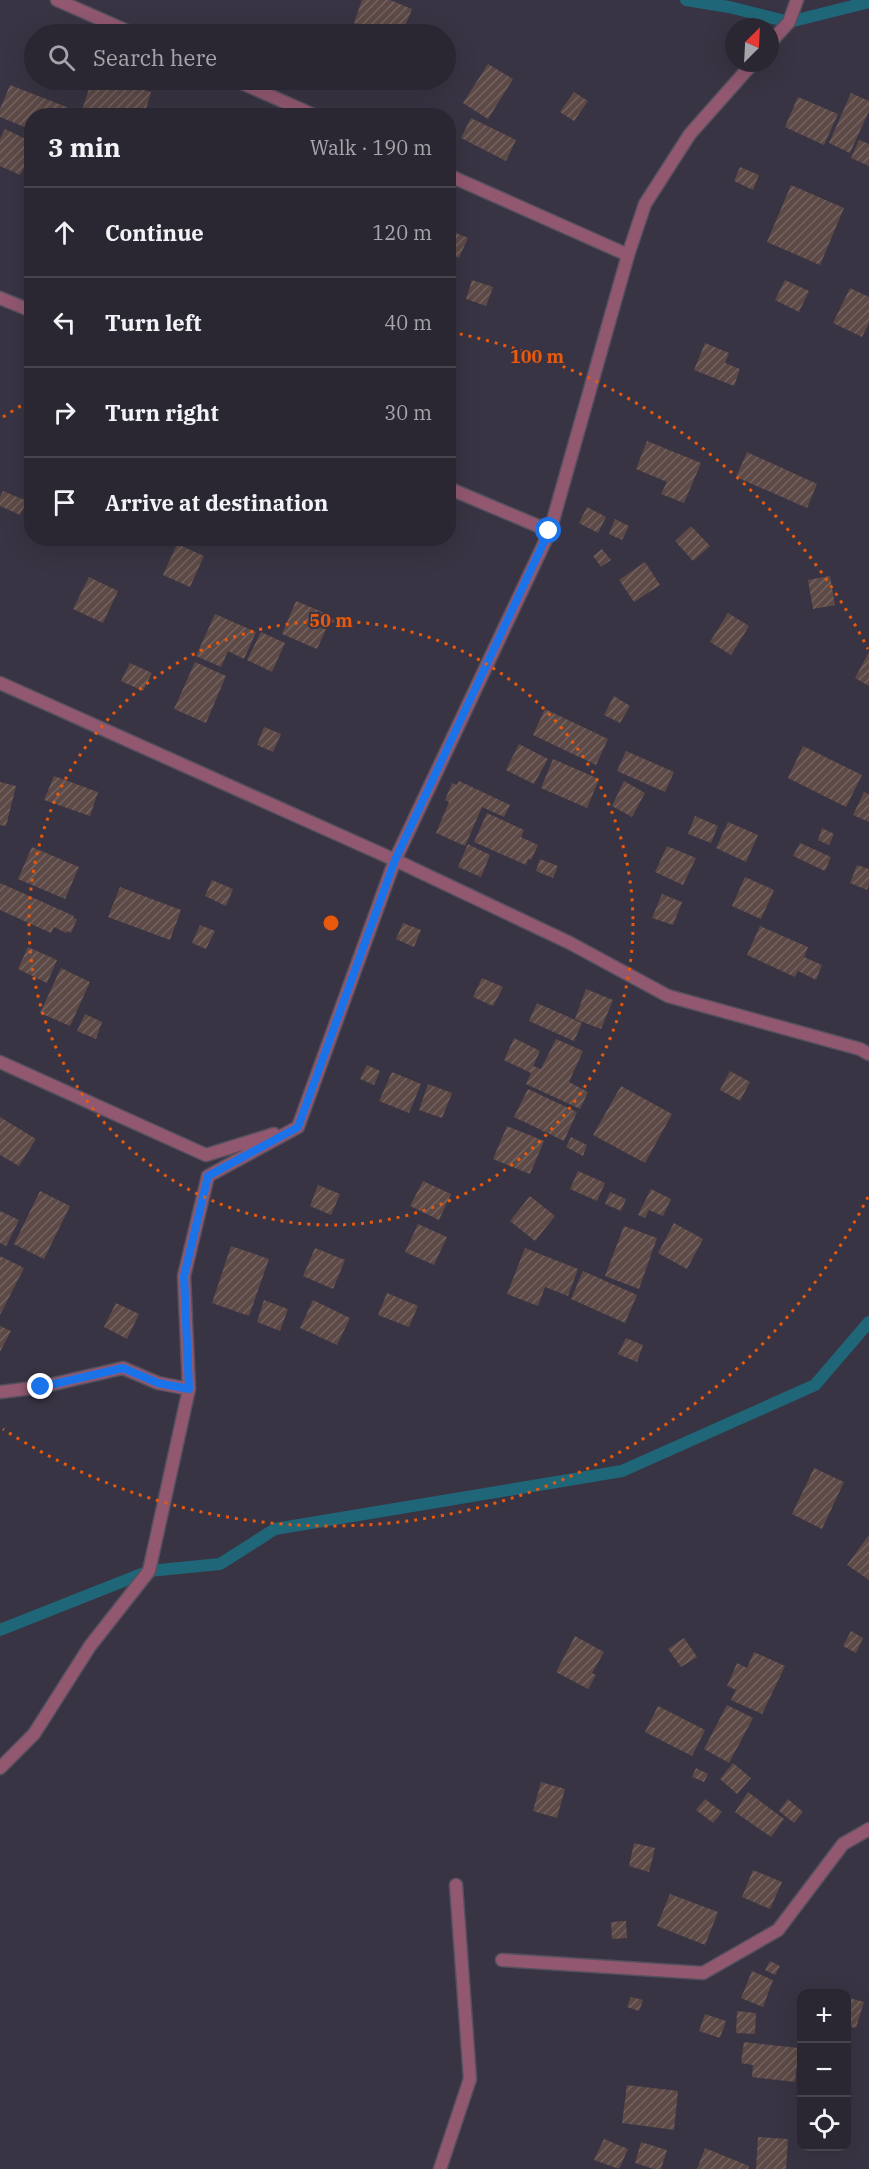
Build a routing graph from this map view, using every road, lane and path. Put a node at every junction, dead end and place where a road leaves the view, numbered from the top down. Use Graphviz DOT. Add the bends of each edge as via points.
graph roads {
  1 [pos="57,0"];
  2 [pos="797,0"];
  3 [pos="111,24"];
  4 [pos="779,33"];
  5 [pos="745,72"];
  6 [pos="258,90"];
  7 [pos="298,108"];
  8 [pos="456,179"];
  9 [pos="628,255"];
  10 [pos="0,297"];
  11 [pos="24,308"];
  12 [pos="456,491"];
  13 [pos="549,531"];
  14 [pos="0,683"];
  15 [pos="395,860"];
  16 [pos="869,1054"];
  17 [pos="0,1062"];
  18 [pos="298,1127"];
  19 [pos="189,1389"];
  20 [pos="0,1392"];
  21 [pos="0,1768"];
  22 [pos="869,1829"];
  23 [pos="456,1885"];
  24 [pos="502,1960"];
  25 [pos="440,2169"];
  1 -- 3 [label="street"];
  2 -- 4 [label="street" via="789,22"];
  5 -- 9 [label="street" via="690,134 645,204"];
  6 -- 7 [label="street"];
  8 -- 9 [label="street"];
  9 -- 13 [label="street"];
  10 -- 11 [label="street"];
  12 -- 13 [label="street"];
  13 -- 15 [label="street"];
  14 -- 15 [label="street"];
  15 -- 16 [label="street" via="570,943 668,996"];
  15 -- 18 [label="street"];
  17 -- 18 [label="street" via="206,1155"];
  18 -- 19 [label="street" via="208,1176 184,1276"];
  19 -- 20 [label="street" via="158,1383 123,1368"];
  19 -- 21 [label="street" via="148,1571 90,1646 34,1734"];
  22 -- 24 [label="street" via="843,1844 778,1930 703,1973"];
  23 -- 25 [label="street" via="470,2079"];
}
